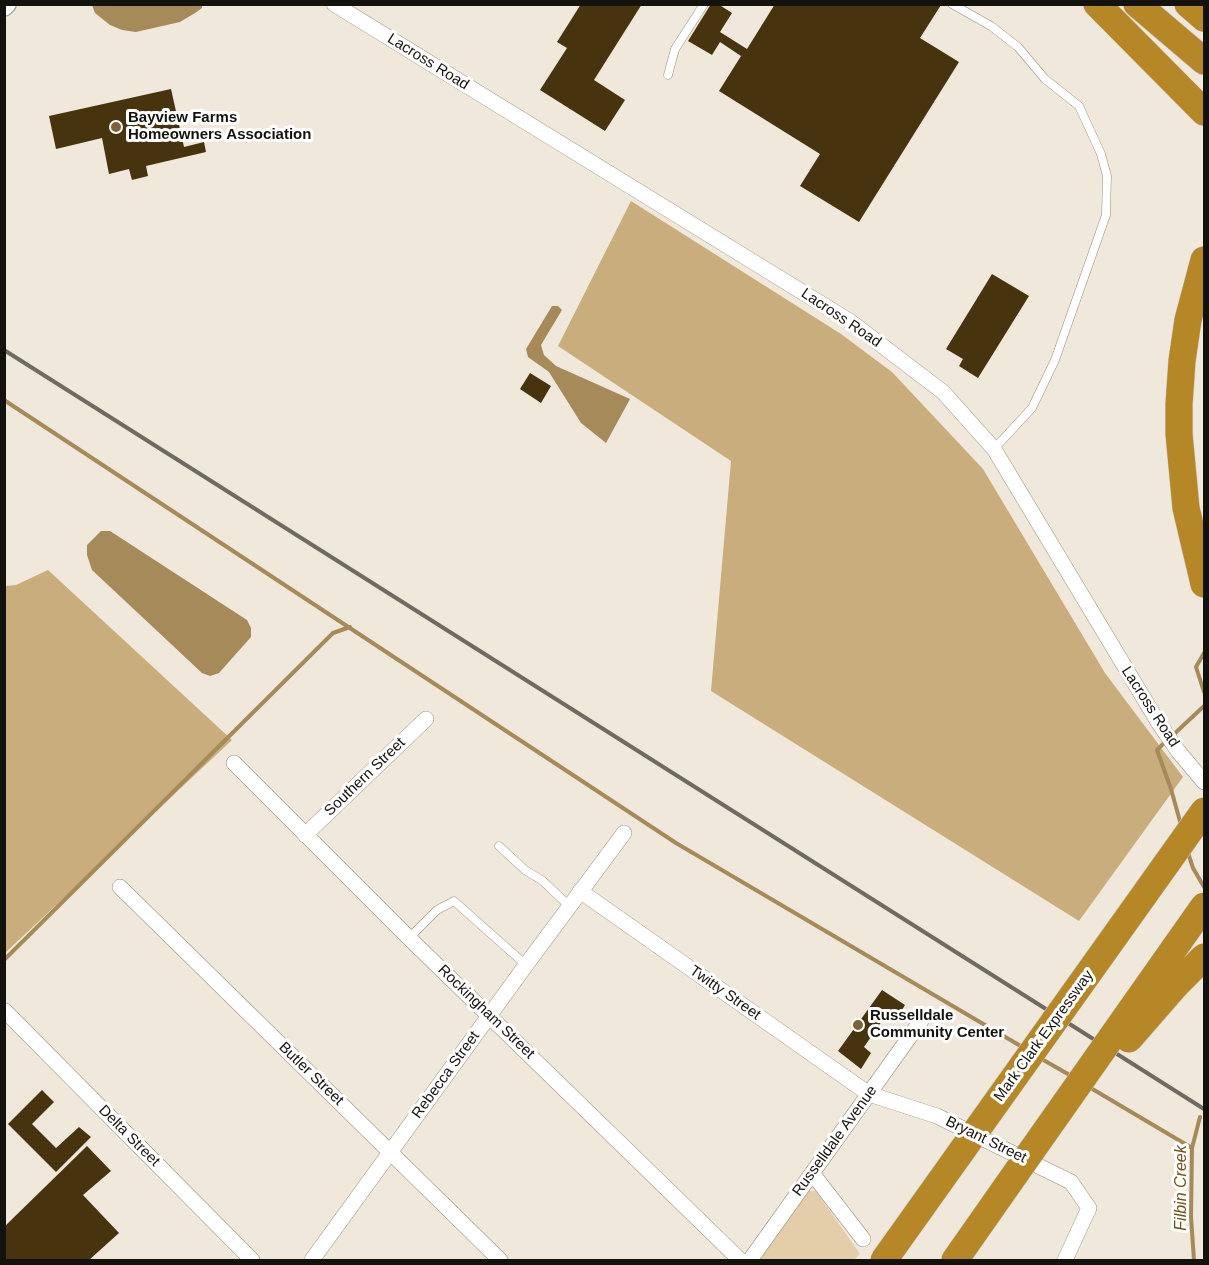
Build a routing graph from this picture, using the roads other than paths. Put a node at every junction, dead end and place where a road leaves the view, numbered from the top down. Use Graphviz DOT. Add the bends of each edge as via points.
graph roads {
  1 [pos="334,4"];
  2 [pos="704,4"];
  3 [pos="952,4"];
  4 [pos="1097,4"];
  5 [pos="1137,4"];
  6 [pos="1188,4"];
  7 [pos="1204,18"];
  8 [pos="1204,62"];
  9 [pos="668,75"];
  10 [pos="1204,112"];
  11 [pos="1204,260"];
  12 [pos="994,449"];
  13 [pos="1204,584"];
  14 [pos="426,719"];
  15 [pos="234,763"];
  16 [pos="1204,782"];
  17 [pos="1204,811"];
  18 [pos="624,833"];
  19 [pos="305,835"];
  20 [pos="499,846"];
  21 [pos="120,887"];
  22 [pos="580,891"];
  23 [pos="569,906"];
  24 [pos="1204,906"];
  25 [pos="409,938"];
  26 [pos="1204,957"];
  27 [pos="526,964"];
  28 [pos="5,1011"];
  29 [pos="490,1015"];
  30 [pos="921,1021"];
  31 [pos="869,1094"];
  32 [pos="390,1151"];
  33 [pos="812,1173"];
  34 [pos="1016,1173"];
  35 [pos="863,1239"];
  36 [pos="252,1260"];
  37 [pos="312,1260"];
  38 [pos="500,1260"];
  39 [pos="740,1260"];
  40 [pos="750,1260"];
  41 [pos="884,1260"];
  42 [pos="955,1260"];
  43 [pos="1065,1260"];
  1 -- 12 [label="street, Lacross Road" via="851,322 943,392"];
  2 -- 9 [label="lane" via="675,49"];
  3 -- 12 [label="lane" via="1018,47 1045,79 1079,106 1107,176 1106,214 1055,360 1032,408"];
  4 -- 10 [label="highway"];
  5 -- 8 [label="highway"];
  6 -- 7 [label="highway"];
  11 -- 13 [label="highway" via="1188,320 1179,404 1186,508"];
  12 -- 16 [label="street, Lacross Road" via="1158,722"];
  14 -- 19 [label="street, Southern Street"];
  15 -- 19 [label="street, Rockingham Street"];
  17 -- 41 [label="highway, Mark Clark Expressway, bridge"];
  18 -- 22 [label="street, Rebecca Street"];
  19 -- 25 [label="street, Rockingham Street"];
  20 -- 23 [label="lane"];
  21 -- 32 [label="street, Butler Street"];
  22 -- 23 [label="street, Rebecca Street"];
  22 -- 31 [label="street, Twitty Street"];
  23 -- 27 [label="street, Rebecca Street"];
  24 -- 34 [label="highway, bridge"];
  25 -- 27 [label="lane" via="437,910 454,901"];
  25 -- 29 [label="street, Rockingham Street"];
  26 -- 34 [label="highway, bridge"];
  27 -- 29 [label="street, Rebecca Street"];
  28 -- 36 [label="street, Delta Street"];
  29 -- 32 [label="street, Rebecca Street"];
  29 -- 39 [label="street, Rockingham Street"];
  30 -- 31 [label="street, Russelldale Avenue"];
  31 -- 33 [label="street, Russelldale Avenue"];
  31 -- 43 [label="street, Bryant Street" via="937,1116 1071,1182 1089,1208"];
  32 -- 37 [label="street, Rebecca Street"];
  32 -- 38 [label="street, Butler Street"];
  33 -- 35 [label="street"];
  33 -- 40 [label="street, Russelldale Avenue"];
  34 -- 42 [label="highway"];
}
